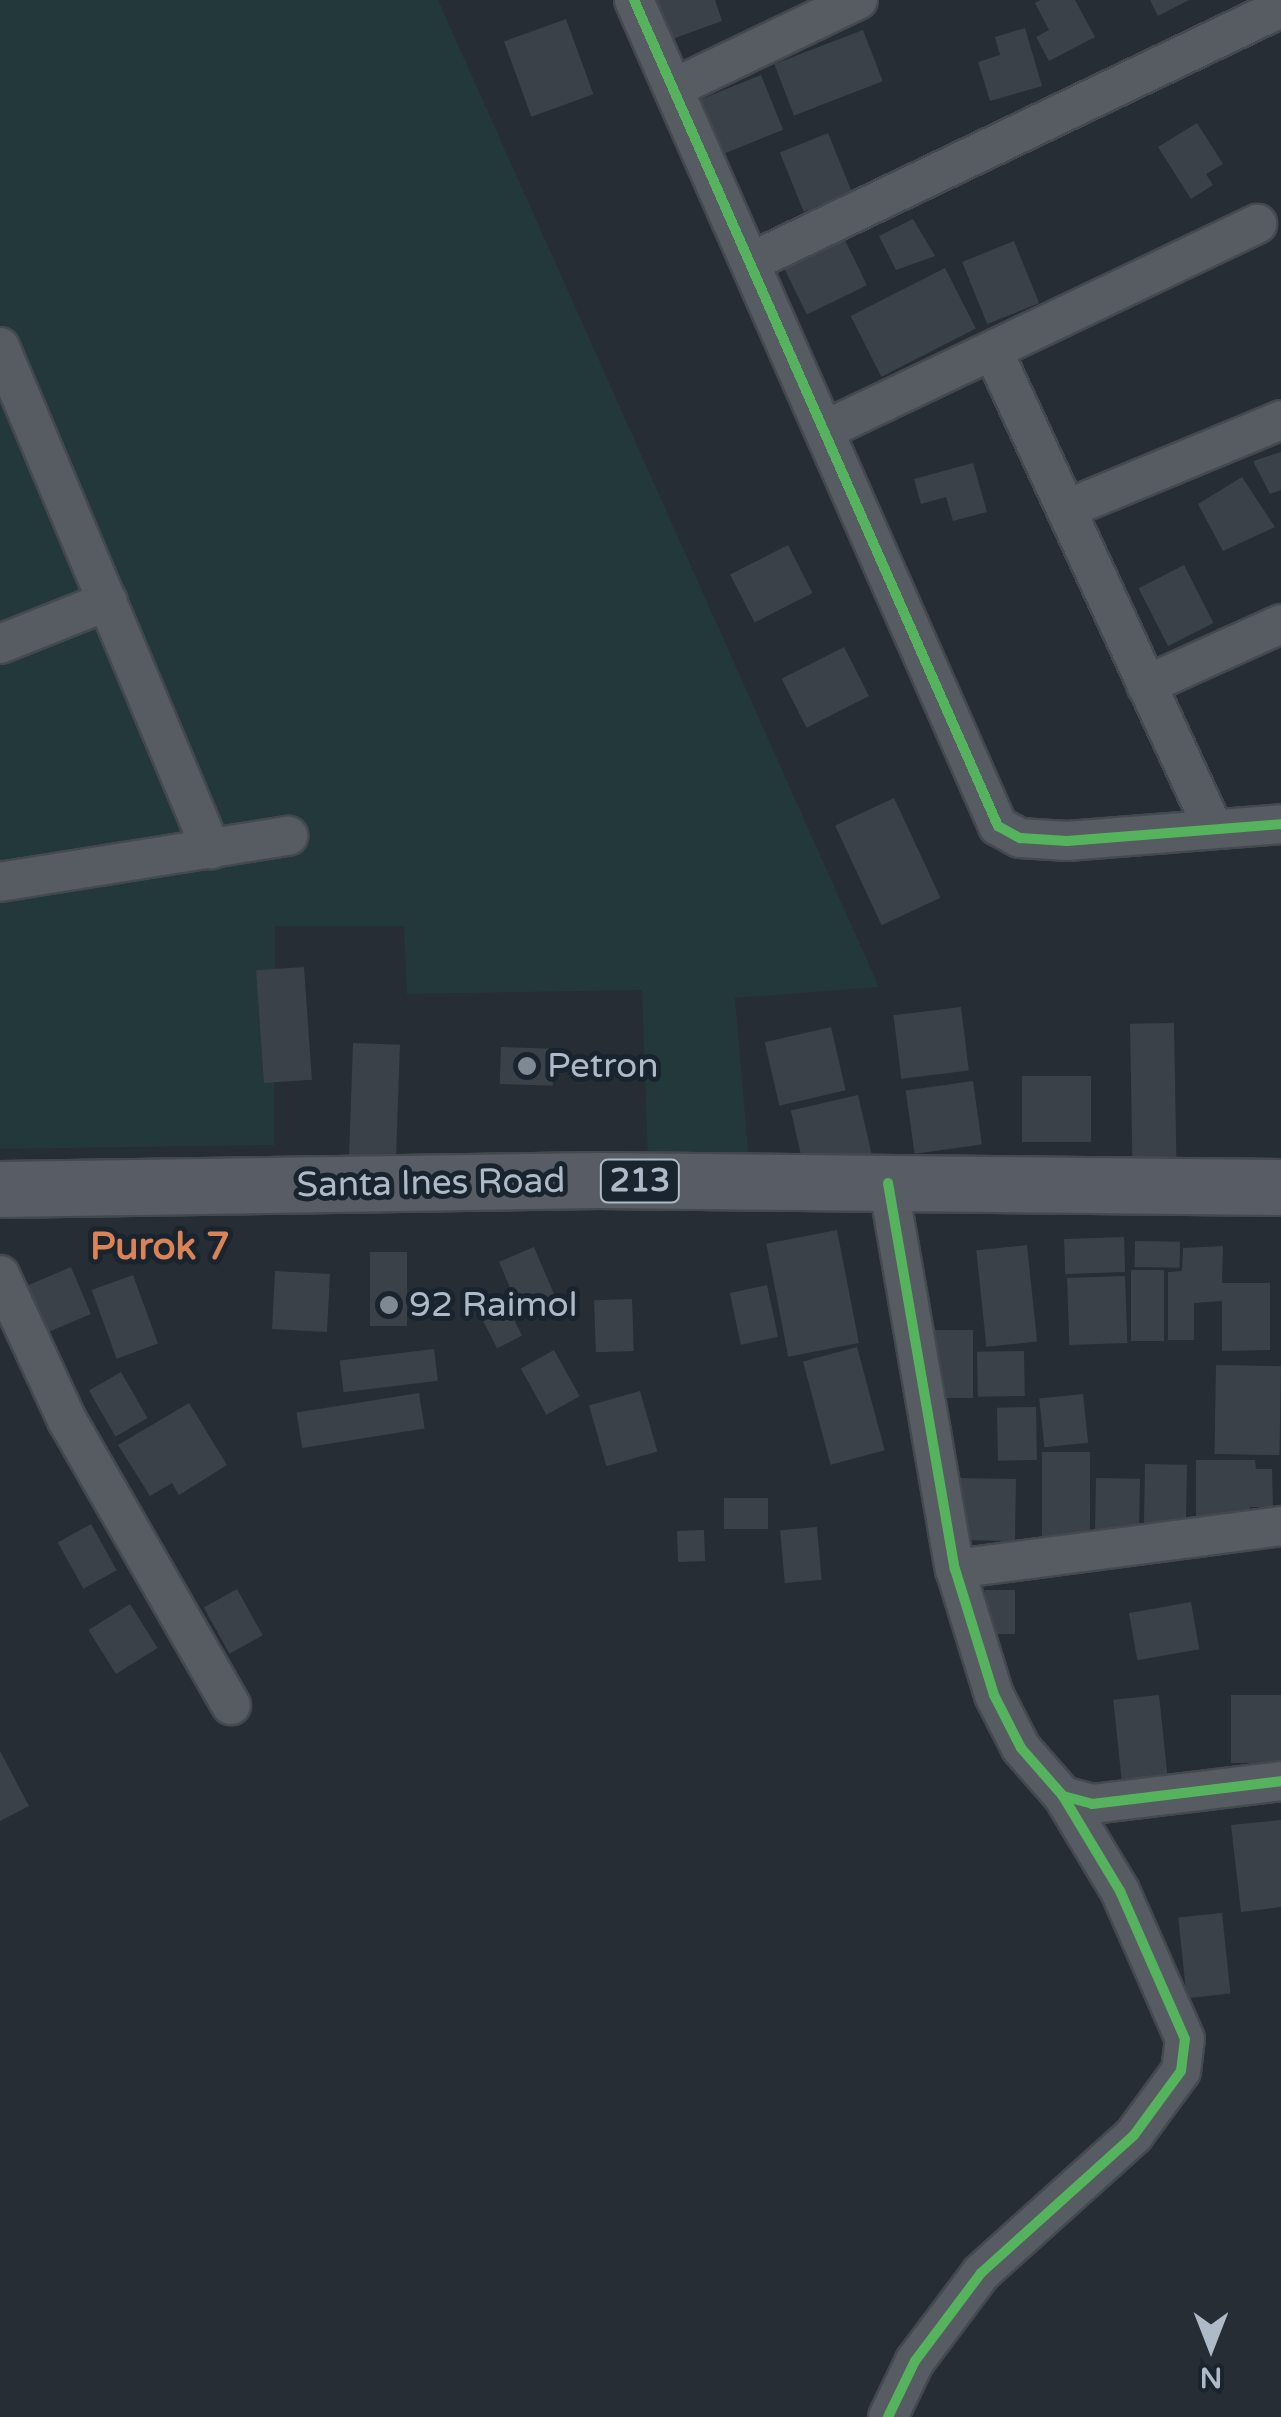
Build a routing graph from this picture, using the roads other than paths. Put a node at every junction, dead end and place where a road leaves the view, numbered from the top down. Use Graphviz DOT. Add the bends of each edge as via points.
graph roads {
  1 [pos="634,0"];
  2 [pos="858,0"];
  3 [pos="1281,8"];
  4 [pos="674,88"];
  5 [pos="1257,224"];
  6 [pos="751,262"];
  7 [pos="0,347"];
  8 [pos="993,351"];
  9 [pos="1281,420"];
  10 [pos="826,430"];
  11 [pos="1069,508"];
  12 [pos="108,602"];
  13 [pos="1281,624"];
  14 [pos="0,644"];
  15 [pos="1146,686"];
  16 [pos="1281,824"];
  17 [pos="1212,828"];
  18 [pos="288,836"];
  19 [pos="211,849"];
  20 [pos="0,882"];
  21 [pos="888,1183"];
  22 [pos="1281,1187"];
  23 [pos="0,1189"];
  24 [pos="0,1275"];
  25 [pos="1281,1526"];
  26 [pos="955,1569"];
  27 [pos="230,1705"];
  28 [pos="1281,1781"];
  29 [pos="1063,1796"];
  30 [pos="888,2417"];
  1 -- 4 [label="street"];
  2 -- 4 [label="street"];
  3 -- 6 [label="street"];
  4 -- 6 [label="street"];
  5 -- 8 [label="street"];
  6 -- 10 [label="street"];
  7 -- 12 [label="street"];
  8 -- 10 [label="street"];
  8 -- 11 [label="street"];
  9 -- 11 [label="street"];
  10 -- 17 [label="street" via="998,826 1020,838 1067,840"];
  11 -- 15 [label="street"];
  12 -- 14 [label="street"];
  12 -- 19 [label="street"];
  13 -- 15 [label="street"];
  15 -- 17 [label="street"];
  16 -- 17 [label="street"];
  18 -- 19 [label="street"];
  19 -- 20 [label="street"];
  21 -- 22 [label="main road, Santa Ines Road / 213"];
  21 -- 23 [label="main road, Santa Ines Road / 213"];
  21 -- 26 [label="street"];
  24 -- 27 [label="street" via="67,1420"];
  25 -- 26 [label="street"];
  26 -- 29 [label="street" via="994,1696 1020,1748"];
  28 -- 29 [label="street" via="1125,1804"];
  29 -- 30 [label="street" via="1120,1891 1185,2038 1181,2071 1134,2135 981,2273 915,2361"];
}
